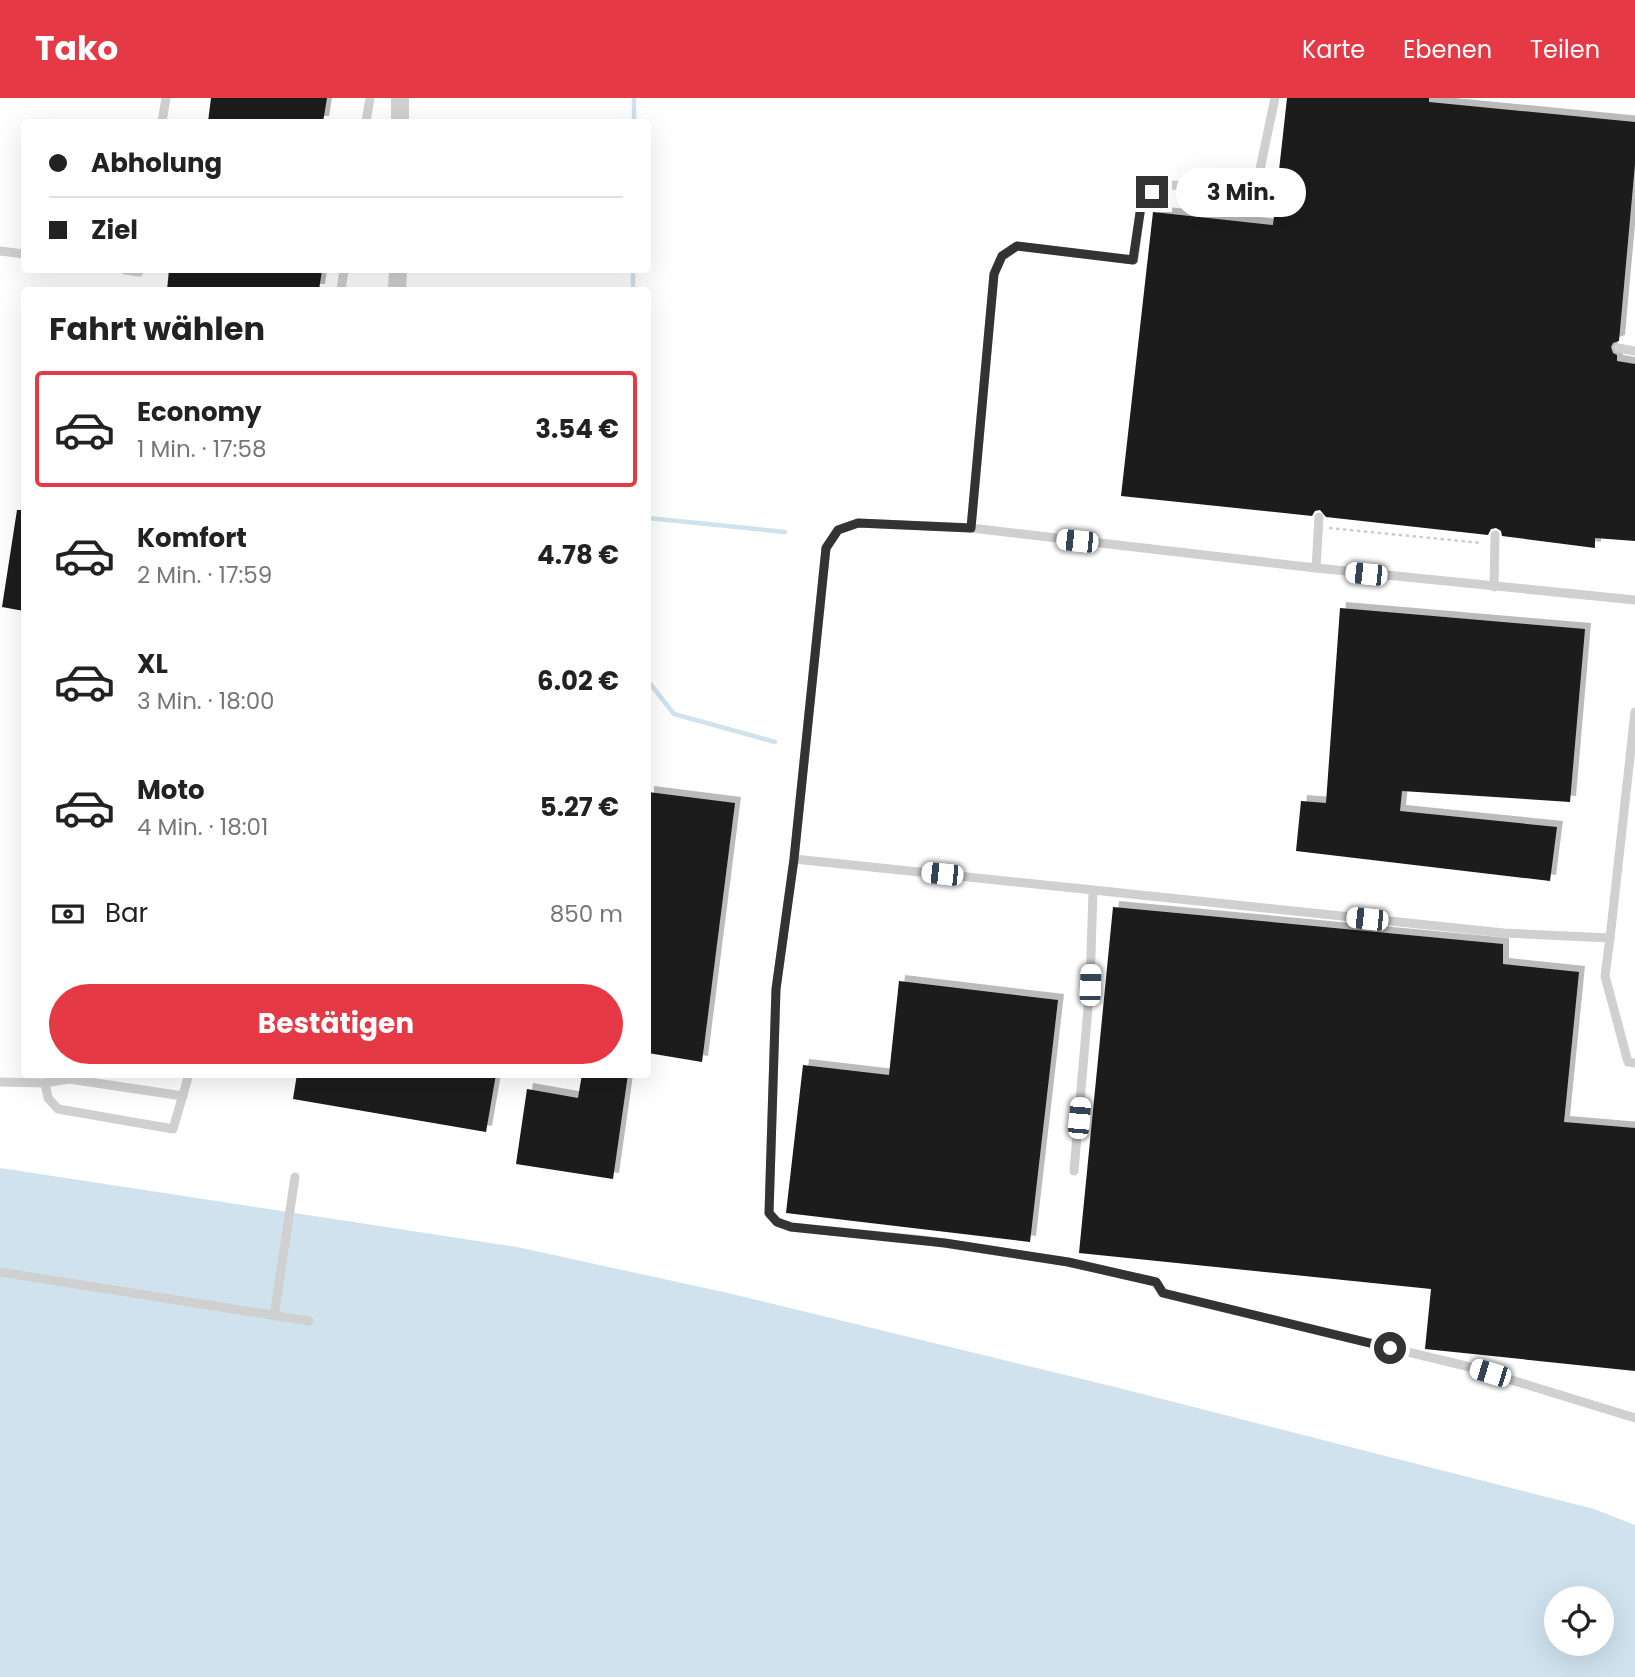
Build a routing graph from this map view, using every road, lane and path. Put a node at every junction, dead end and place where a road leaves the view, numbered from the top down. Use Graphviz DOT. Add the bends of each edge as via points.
graph roads {
  1 [pos="166,98"];
  2 [pos="370,98"];
  3 [pos="400,98"];
  4 [pos="1275,98"];
  5 [pos="162,119"];
  6 [pos="366,119"];
  7 [pos="400,119"];
  8 [pos="0,251"];
  9 [pos="21,254"];
  10 [pos="1618,348"];
  11 [pos="1635,351"];
  12 [pos="1319,522"];
  13 [pos="971,528"];
  14 [pos="1495,540"];
  15 [pos="1315,568"];
  16 [pos="1493,587"];
  17 [pos="1635,600"];
  18 [pos="1635,712"];
  19 [pos="794,859"];
  20 [pos="1093,890"];
  21 [pos="1610,939"];
  22 [pos="1635,1063"];
  23 [pos="189,1078"];
  24 [pos="0,1082"];
  25 [pos="45,1083"];
  26 [pos="183,1096"];
  27 [pos="1074,1171"];
  28 [pos="295,1177"];
  29 [pos="0,1272"];
  30 [pos="274,1316"];
  31 [pos="309,1321"];
  32 [pos="1635,1418"];
  1 -- 5 [label="lane"];
  2 -- 6 [label="lane"];
  3 -- 7 [label="street"];
  4 -- 13 [label="lane" via="1259,174 1232,186 1167,185 1152,192 1141,206 1133,260 1017,246 1002,256 994,274"];
  8 -- 9 [label="lane"];
  10 -- 11 [label="lane"];
  12 -- 14 [label="path"];
  12 -- 15 [label="lane"];
  13 -- 15 [label="lane"];
  13 -- 19 [label="lane" via="858,523 838,530 826,548"];
  14 -- 16 [label="lane"];
  15 -- 16 [label="lane"];
  16 -- 17 [label="lane"];
  18 -- 21 [label="lane"];
  19 -- 20 [label="lane"];
  19 -- 32 [label="lane" via="776,989 769,1213 777,1222 1035,1257 1156,1282 1163,1293 1466,1366"];
  20 -- 21 [label="lane" via="1504,933"];
  20 -- 27 [label="lane"];
  21 -- 22 [label="lane" via="1605,976 1628,1062"];
  23 -- 26 [label="lane"];
  24 -- 25 [label="lane"];
  25 -- 26 [label="lane" via="69,1079"];
  25 -- 26 [label="lane" via="58,1110 173,1129"];
  28 -- 30 [label="lane"];
  29 -- 30 [label="lane"];
  30 -- 31 [label="lane"];
}
